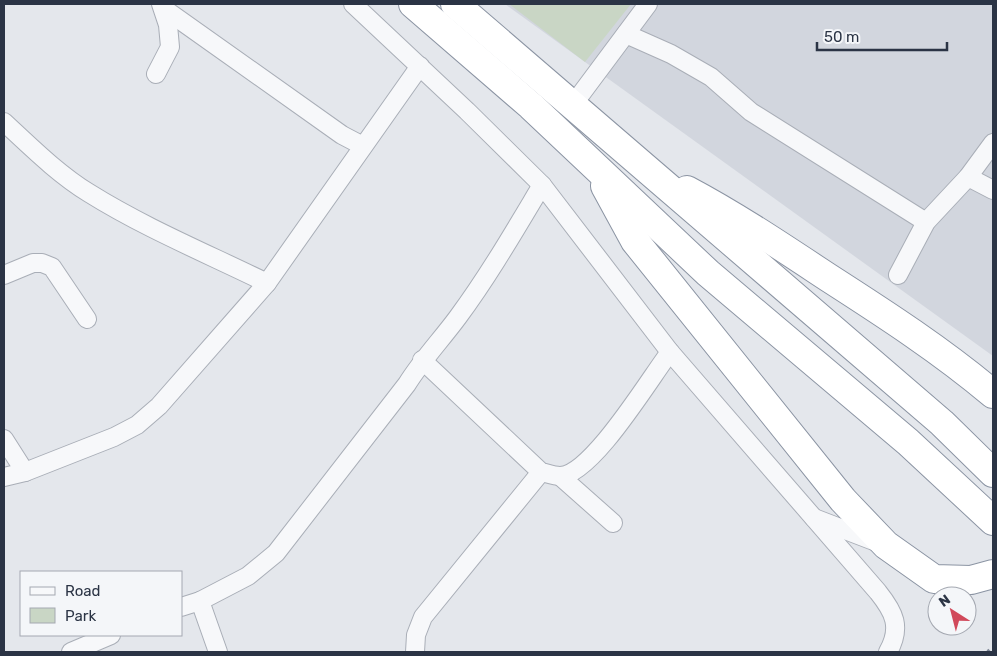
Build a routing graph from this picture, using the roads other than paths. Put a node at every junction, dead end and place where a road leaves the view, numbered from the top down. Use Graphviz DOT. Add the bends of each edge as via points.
graph roads {
  1 [pos="353,4"];
  2 [pos="413,4"];
  3 [pos="455,4"];
  4 [pos="648,4"];
  5 [pos="162,6"];
  6 [pos="626,34"];
  7 [pos="420,66"];
  8 [pos="156,74"];
  9 [pos="572,106"];
  10 [pos="4,122"];
  11 [pos="993,143"];
  12 [pos="363,146"];
  13 [pos="594,165"];
  14 [pos="641,165"];
  15 [pos="968,177"];
  16 [pos="542,185"];
  17 [pos="993,190"];
  18 [pos="926,222"];
  19 [pos="4,275"];
  20 [pos="898,275"];
  21 [pos="267,283"];
  22 [pos="87,319"];
  23 [pos="670,352"];
  24 [pos="422,360"];
  25 [pos="993,394"];
  26 [pos="4,439"];
  27 [pos="25,472"];
  28 [pos="541,472"];
  29 [pos="993,473"];
  30 [pos="560,476"];
  31 [pos="4,477"];
  32 [pos="814,518"];
  33 [pos="993,520"];
  34 [pos="613,523"];
  35 [pos="886,545"];
  36 [pos="993,574"];
  37 [pos="200,601"];
  38 [pos="182,607"];
  39 [pos="109,636"];
  40 [pos="71,652"];
  41 [pos="218,652"];
  42 [pos="415,652"];
  43 [pos="888,652"];
  1 -- 7 [label="street"];
  2 -- 13 [label="highway"];
  3 -- 9 [label="highway"];
  4 -- 6 [label="street"];
  5 -- 8 [label="street" via="170,46"];
  5 -- 12 [label="street" via="342,135"];
  6 -- 9 [label="street"];
  6 -- 18 [label="street" via="711,77 751,112"];
  7 -- 12 [label="street"];
  7 -- 16 [label="street"];
  9 -- 14 [label="highway"];
  10 -- 21 [label="street" via="89,193"];
  11 -- 15 [label="street"];
  12 -- 21 [label="street"];
  13 -- 33 [label="highway" via="708,273 908,442"];
  13 -- 35 [label="highway" via="635,241 843,500"];
  14 -- 25 [label="highway" via="741,220 872,306"];
  14 -- 29 [label="highway" via="942,423"];
  15 -- 17 [label="street"];
  15 -- 18 [label="street"];
  16 -- 23 [label="street"];
  16 -- 24 [label="street" via="491,269 457,318"];
  18 -- 20 [label="street"];
  19 -- 22 [label="street" via="33,263 52,266"];
  21 -- 27 [label="street" via="159,406 137,425"];
  23 -- 30 [label="street" via="594,455 575,471"];
  23 -- 32 [label="street"];
  24 -- 28 [label="street"];
  24 -- 37 [label="street" via="407,384 276,553 248,576"];
  26 -- 27 [label="street"];
  27 -- 31 [label="street"];
  28 -- 30 [label="street"];
  28 -- 42 [label="street" via="423,617 416,635"];
  30 -- 34 [label="street"];
  32 -- 35 [label="street"];
  32 -- 43 [label="street" via="891,609 896,627"];
  35 -- 36 [label="highway" via="934,579 971,580"];
  37 -- 38 [label="street"];
  37 -- 41 [label="street"];
  39 -- 40 [label="street"];
}
